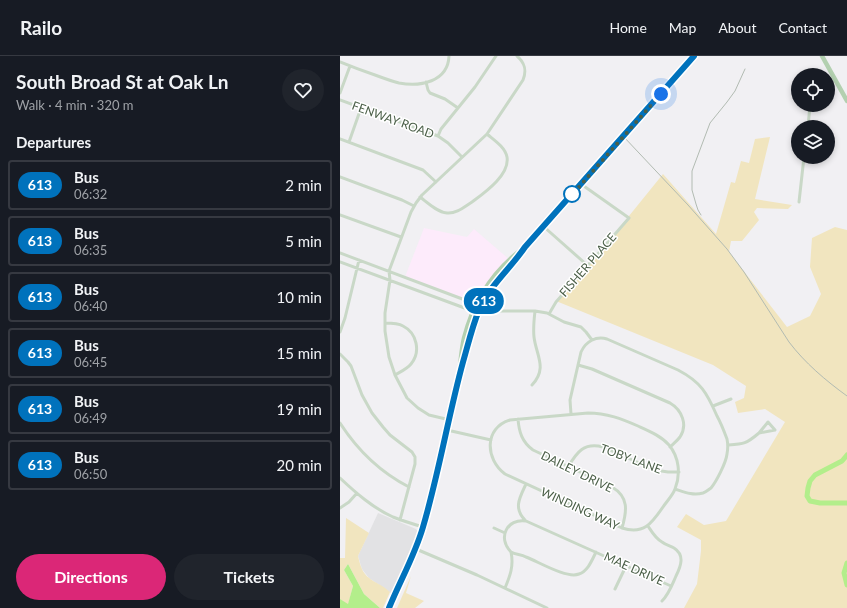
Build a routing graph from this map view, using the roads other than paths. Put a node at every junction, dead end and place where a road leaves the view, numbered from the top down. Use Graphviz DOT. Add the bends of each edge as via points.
graph roads {
  1 [pos="449,56"];
  2 [pos="496,56"];
  3 [pos="518,56"];
  4 [pos="694,56"];
  5 [pos="822,56"];
  6 [pos="340,62"];
  7 [pos="350,66"];
  8 [pos="829,68"];
  9 [pos="835,80"];
  10 [pos="426,82"];
  11 [pos="340,93"];
  12 [pos="340,100"];
  13 [pos="847,101"];
  14 [pos="361,108"];
  15 [pos="458,108"];
  16 [pos="487,134"];
  17 [pos="438,136"];
  18 [pos="340,139"];
  19 [pos="348,142"];
  20 [pos="462,157"];
  21 [pos="803,164"];
  22 [pos="340,177"];
  23 [pos="436,182"];
  24 [pos="581,184"];
  25 [pos="420,197"];
  26 [pos="799,202"];
  27 [pos="414,206"];
  28 [pos="340,215"];
  29 [pos="543,226"];
  30 [pos="401,237"];
  31 [pos="340,253"];
  32 [pos="359,260"];
  33 [pos="340,262"];
  34 [pos="587,265"];
  35 [pos="357,268"];
  36 [pos="505,268"];
  37 [pos="388,271"];
  38 [pos="497,273"];
  39 [pos="502,274"];
  40 [pos="390,280"];
  41 [pos="477,307"];
  42 [pos="535,311"];
  43 [pos="549,314"];
  44 [pos="384,323"];
  45 [pos="340,332"];
  46 [pos="592,340"];
  47 [pos="340,354"];
  48 [pos="578,365"];
  49 [pos="395,375"];
  50 [pos="532,385"];
  51 [pos="731,399"];
  52 [pos="713,406"];
  53 [pos="571,414"];
  54 [pos="518,419"];
  55 [pos="450,420"];
  56 [pos="340,424"];
  57 [pos="447,430"];
  58 [pos="759,433"];
  59 [pos="491,440"];
  60 [pos="728,445"];
  61 [pos="670,446"];
  62 [pos="568,467"];
  63 [pos="678,472"];
  64 [pos="340,478"];
  65 [pos="526,484"];
  66 [pos="409,487"];
  67 [pos="675,489"];
  68 [pos="357,493"];
  69 [pos="340,508"];
  70 [pos="400,520"];
  71 [pos="525,520"];
  72 [pos="648,526"];
  73 [pos="423,527"];
  74 [pos="494,528"];
  75 [pos="622,528"];
  76 [pos="505,533"];
  77 [pos="416,549"];
  78 [pos="511,552"];
  79 [pos="596,552"];
  80 [pos="626,566"];
  81 [pos="672,586"];
  82 [pos="505,588"];
  83 [pos="616,589"];
  84 [pos="662,601"];
  85 [pos="389,608"];
  86 [pos="545,608"];
  1 -- 10 [label="street" via="443,73"];
  2 -- 15 [label="street"];
  3 -- 16 [label="street" via="524,65 524,76"];
  4 -- 24 [label="main road"];
  5 -- 8 [label="main road"];
  6 -- 7 [label="street"];
  7 -- 10 [label="street" via="398,83"];
  7 -- 11 [label="street"];
  9 -- 13 [label="main road"];
  10 -- 15 [label="street" via="430,93"];
  12 -- 14 [label="street, FENWAY ROAD"];
  14 -- 17 [label="street, FENWAY ROAD"];
  14 -- 19 [label="street"];
  15 -- 17 [label="street"];
  16 -- 20 [label="street"];
  16 -- 25 [label="street" via="504,150 507,160 506,167 489,189 459,210 449,213 441,212"];
  17 -- 20 [label="street, FENWAY ROAD"];
  18 -- 19 [label="street"];
  19 -- 23 [label="street" via="423,170"];
  20 -- 23 [label="street"];
  21 -- 26 [label="street"];
  22 -- 27 [label="street"];
  23 -- 25 [label="street"];
  24 -- 29 [label="main road"];
  24 -- 34 [label="street, FISHER PLACE" via="629,218"];
  25 -- 27 [label="street"];
  27 -- 30 [label="street"];
  28 -- 30 [label="street"];
  29 -- 34 [label="street"];
  29 -- 36 [label="main road"];
  30 -- 37 [label="street"];
  31 -- 32 [label="street"];
  32 -- 35 [label="street"];
  32 -- 37 [label="street"];
  33 -- 35 [label="street"];
  34 -- 43 [label="street, FISHER PLACE"];
  35 -- 40 [label="street"];
  35 -- 45 [label="street"];
  36 -- 38 [label="main road"];
  36 -- 39 [label="main road"];
  37 -- 40 [label="street"];
  37 -- 41 [label="street" via="473,303"];
  38 -- 39 [label="main road"];
  38 -- 41 [label="main road" via="487,286"];
  39 -- 41 [label="main road"];
  40 -- 41 [label="street" via="470,310"];
  40 -- 44 [label="street"];
  41 -- 42 [label="street"];
  41 -- 55 [label="main road" via="467,326"];
  42 -- 43 [label="street"];
  42 -- 50 [label="street" via="534,337 540,364 537,379"];
  43 -- 46 [label="street" via="581,327"];
  44 -- 49 [label="street" via="387,349"];
  44 -- 49 [label="street" via="407,328 416,341 413,361"];
  46 -- 48 [label="street" via="583,348"];
  46 -- 52 [label="street" via="607,339 682,372 702,388"];
  47 -- 66 [label="street" via="351,366 362,395 374,416 390,435 414,454 416,460"];
  48 -- 53 [label="street" via="570,400"];
  48 -- 61 [label="street" via="674,405 684,422 679,438"];
  49 -- 55 [label="street" via="407,398 418,408 429,415"];
  51 -- 52 [label="street"];
  52 -- 60 [label="street"];
  53 -- 54 [label="street"];
  53 -- 61 [label="street" via="596,413 618,417 656,434"];
  54 -- 59 [label="street" via="500,425"];
  54 -- 62 [label="street, DAILEY DRIVE" via="521,436 529,447"];
  55 -- 57 [label="main road"];
  56 -- 66 [label="street" via="357,447 375,465"];
  57 -- 59 [label="street"];
  57 -- 73 [label="main road"];
  58 -- 58 [label="street" via="768,422 775,430 770,431"];
  58 -- 60 [label="street" via="746,443"];
  59 -- 65 [label="street, WINDING WAY" via="491,455 497,467"];
  60 -- 67 [label="street" via="724,464 708,490 692,494"];
  61 -- 63 [label="street" via="677,460"];
  62 -- 63 [label="street, TOBY LANE" via="578,452 585,447 594,446 603,447 655,470"];
  62 -- 75 [label="street, DAILEY DRIVE" via="619,492 626,510"];
  63 -- 67 [label="street"];
  64 -- 68 [label="street"];
  65 -- 71 [label="street" via="518,503 520,514"];
  65 -- 75 [label="street, WINDING WAY"];
  66 -- 70 [label="street"];
  67 -- 72 [label="street"];
  68 -- 69 [label="street"];
  68 -- 70 [label="street" via="381,511"];
  70 -- 73 [label="street"];
  71 -- 76 [label="street" via="514,522 508,526"];
  71 -- 79 [label="street, MAE DRIVE"];
  72 -- 75 [label="street, WINDING WAY" via="635,530"];
  72 -- 81 [label="street, MAE DRIVE" via="657,539 674,548 680,556 681,566"];
  73 -- 77 [label="main road"];
  74 -- 76 [label="street"];
  76 -- 78 [label="street" via="505,543"];
  77 -- 82 [label="street"];
  77 -- 85 [label="main road"];
  78 -- 79 [label="street" via="571,576 584,571"];
  78 -- 82 [label="street" via="512,567"];
  79 -- 80 [label="street, MAE DRIVE"];
  80 -- 81 [label="street, MAE DRIVE"];
  80 -- 83 [label="street"];
  81 -- 84 [label="street"];
  82 -- 86 [label="street"];
}
